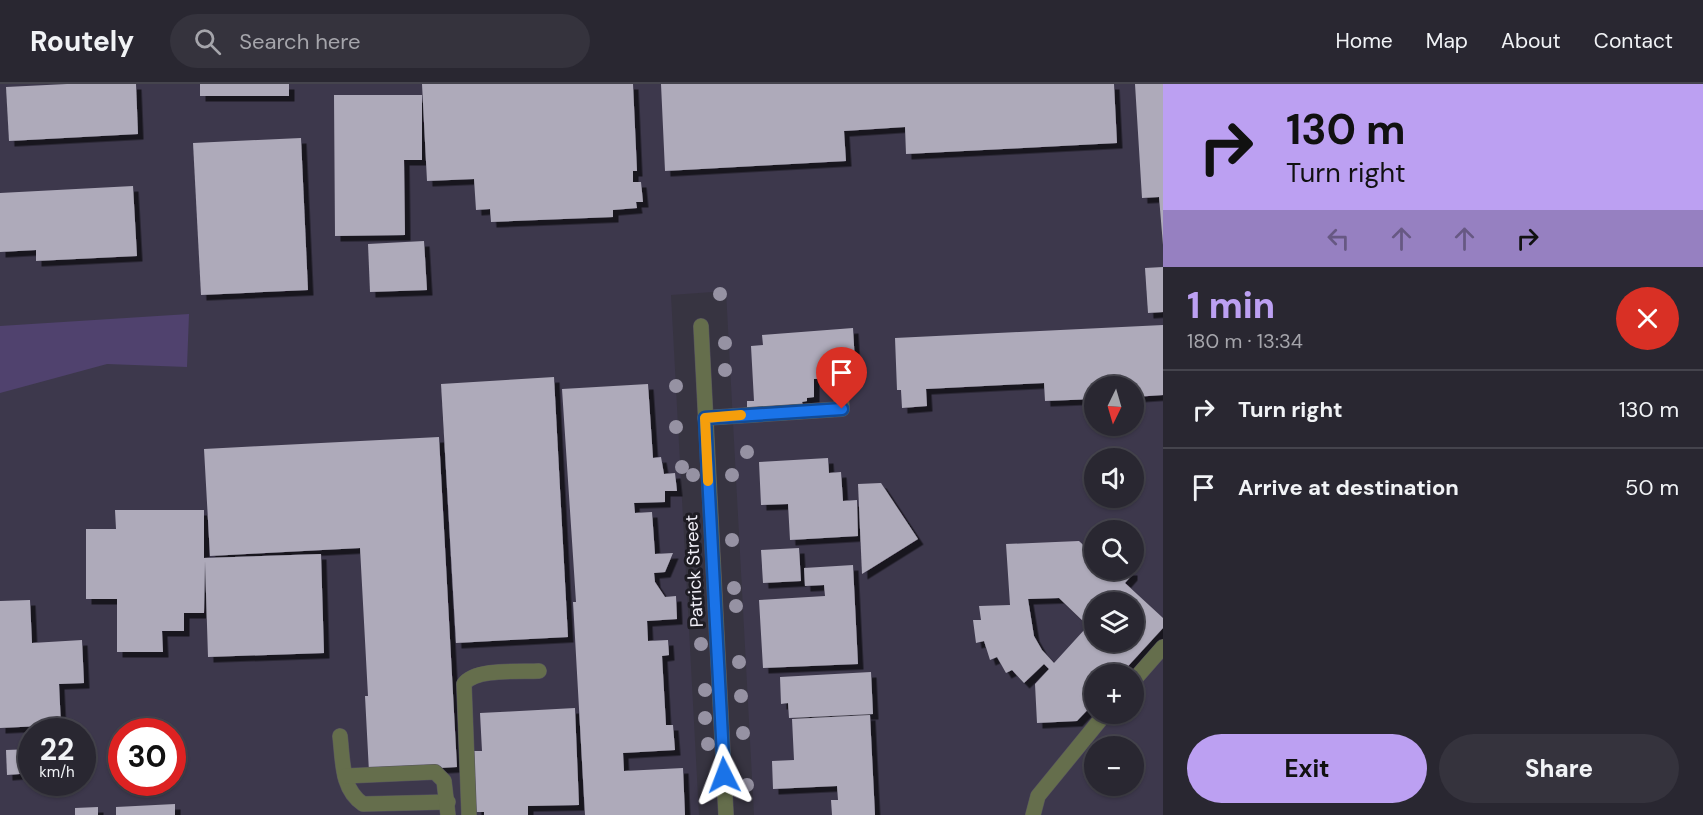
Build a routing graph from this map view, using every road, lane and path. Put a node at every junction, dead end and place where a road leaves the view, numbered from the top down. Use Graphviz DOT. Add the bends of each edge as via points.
graph roads {
  1 [pos="701,326"];
  2 [pos="839,366"];
  3 [pos="705,418"];
  4 [pos="1163,646"];
  5 [pos="1144,668"];
  6 [pos="539,671"];
  7 [pos="1097,724"];
  8 [pos="340,736"];
  9 [pos="345,776"];
  10 [pos="448,808"];
  11 [pos="469,815"];
  12 [pos="726,815"];
  13 [pos="1033,815"];
  1 -- 3 [label="street, Patrick Street"];
  2 -- 3 [label="street" via="842,409"];
  3 -- 12 [label="street, Patrick Street"];
  4 -- 5 [label="street"];
  6 -- 11 [label="street" via="479,674 469,677 464,684"];
  7 -- 13 [label="street" via="1038,796"];
  8 -- 9 [label="street"];
  9 -- 10 [label="street" via="352,797 363,804"];
  9 -- 10 [label="street" via="435,771 443,777"];
}
